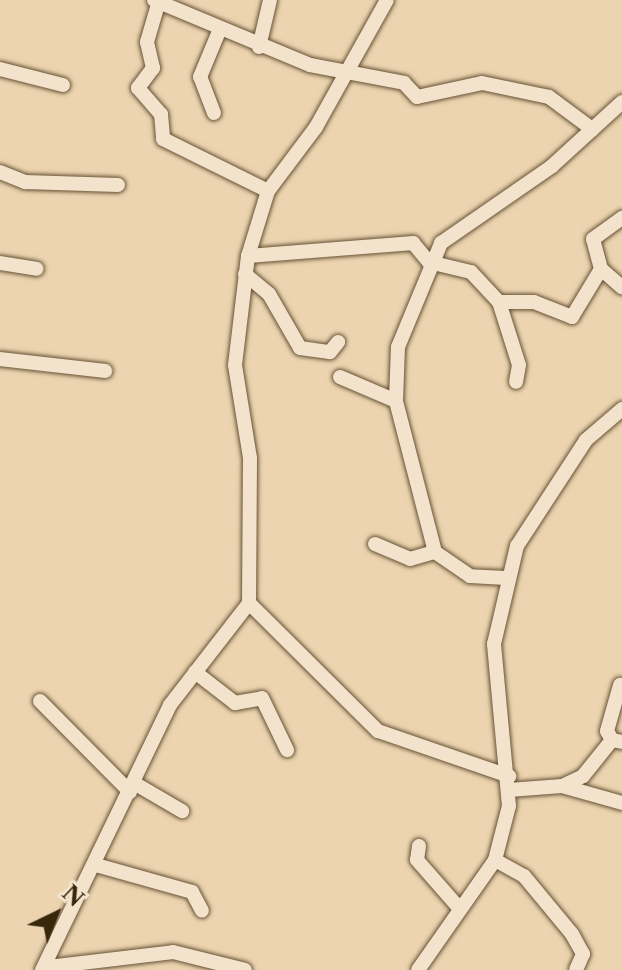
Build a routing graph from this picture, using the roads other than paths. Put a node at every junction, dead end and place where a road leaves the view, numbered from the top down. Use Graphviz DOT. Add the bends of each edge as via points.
graph roads {
  1 [pos="270,0"];
  2 [pos="387,0"];
  3 [pos="159,1"];
  4 [pos="220,29"];
  5 [pos="259,47"];
  6 [pos="0,69"];
  7 [pos="341,74"];
  8 [pos="63,85"];
  9 [pos="622,102"];
  10 [pos="214,113"];
  11 [pos="592,129"];
  12 [pos="0,172"];
  13 [pos="118,185"];
  14 [pos="268,191"];
  15 [pos="622,218"];
  16 [pos="248,256"];
  17 [pos="429,262"];
  18 [pos="0,263"];
  19 [pos="37,269"];
  20 [pos="601,269"];
  21 [pos="245,274"];
  22 [pos="622,287"];
  23 [pos="499,302"];
  24 [pos="338,342"];
  25 [pos="0,359"];
  26 [pos="105,371"];
  27 [pos="340,377"];
  28 [pos="516,382"];
  29 [pos="396,401"];
  30 [pos="622,409"];
  31 [pos="375,544"];
  32 [pos="435,552"];
  33 [pos="506,578"];
  34 [pos="249,603"];
  35 [pos="195,672"];
  36 [pos="620,685"];
  37 [pos="40,701"];
  38 [pos="617,741"];
  39 [pos="287,750"];
  40 [pos="509,783"];
  41 [pos="562,786"];
  42 [pos="132,787"];
  43 [pos="622,803"];
  44 [pos="182,811"];
  45 [pos="419,846"];
  46 [pos="495,860"];
  47 [pos="96,865"];
  48 [pos="460,909"];
  49 [pos="202,911"];
  50 [pos="228,967"];
  51 [pos="45,968"];
  52 [pos="245,970"];
  53 [pos="418,970"];
  54 [pos="576,970"];
  1 -- 5 [label="street"];
  2 -- 7 [label="street"];
  3 -- 4 [label="street"];
  3 -- 14 [label="street" via="147,42 153,68 138,88 161,114 163,139"];
  4 -- 5 [label="street"];
  4 -- 10 [label="street" via="200,77"];
  5 -- 7 [label="street"];
  6 -- 8 [label="street"];
  7 -- 11 [label="street" via="404,83 431,98 482,83 504,86 549,97"];
  7 -- 14 [label="street" via="316,127"];
  9 -- 11 [label="street"];
  11 -- 17 [label="street" via="552,166 452,233"];
  12 -- 13 [label="street" via="25,182"];
  14 -- 16 [label="street"];
  15 -- 20 [label="street" via="593,239"];
  16 -- 17 [label="street" via="386,242 413,243"];
  16 -- 21 [label="street"];
  17 -- 23 [label="street" via="471,272"];
  17 -- 29 [label="street" via="398,347"];
  18 -- 19 [label="street"];
  20 -- 22 [label="street"];
  20 -- 23 [label="street" via="572,317 534,302"];
  21 -- 24 [label="street" via="269,294 300,348 330,352"];
  21 -- 34 [label="street" via="235,365 249,447"];
  23 -- 28 [label="street" via="519,365"];
  25 -- 26 [label="street"];
  27 -- 29 [label="street"];
  29 -- 32 [label="street"];
  30 -- 33 [label="street" via="586,440 532,517"];
  31 -- 32 [label="street" via="410,559"];
  32 -- 33 [label="street" via="470,576"];
  33 -- 40 [label="street" via="494,644"];
  34 -- 35 [label="street"];
  34 -- 40 [label="street" via="378,731"];
  35 -- 39 [label="street" via="235,703 262,698"];
  35 -- 42 [label="street" via="170,705"];
  36 -- 38 [label="street" via="607,731"];
  37 -- 42 [label="street"];
  38 -- 41 [label="street" via="583,776"];
  40 -- 41 [label="street"];
  40 -- 46 [label="street"];
  41 -- 43 [label="street"];
  42 -- 44 [label="street"];
  42 -- 47 [label="street"];
  45 -- 48 [label="street" via="417,860"];
  46 -- 48 [label="street"];
  46 -- 54 [label="street" via="524,876 572,934 583,954"];
  47 -- 49 [label="street" via="192,892"];
  47 -- 51 [label="street"];
  48 -- 53 [label="street"];
  50 -- 51 [label="street" via="173,952"];
  50 -- 52 [label="street"];
}
